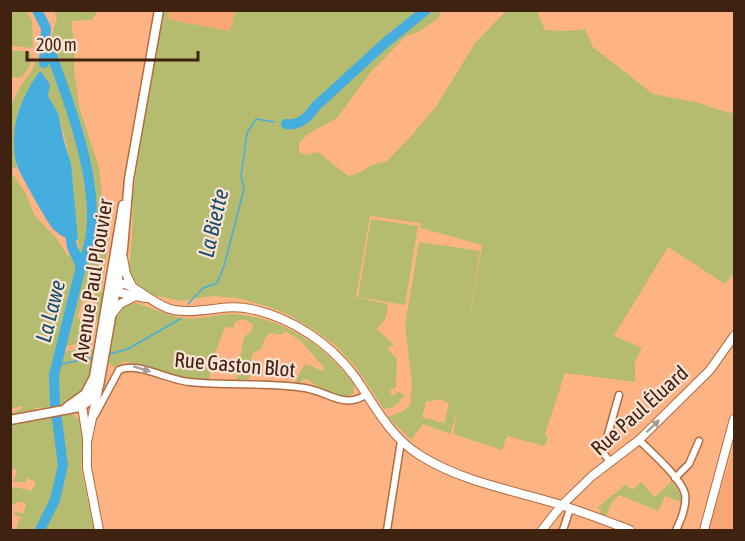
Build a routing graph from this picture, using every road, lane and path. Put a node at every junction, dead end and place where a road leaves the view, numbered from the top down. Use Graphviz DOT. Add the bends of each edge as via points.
graph roads {
  1 [pos="159,10"];
  2 [pos="129,179"];
  3 [pos="123,249"];
  4 [pos="115,287"];
  5 [pos="135,293"];
  6 [pos="112,314"];
  7 [pos="735,336"];
  8 [pos="99,386"];
  9 [pos="366,395"];
  10 [pos="619,395"];
  11 [pos="82,403"];
  12 [pos="64,409"];
  13 [pos="93,419"];
  14 [pos="735,419"];
  15 [pos="10,420"];
  16 [pos="83,421"];
  17 [pos="639,440"];
  18 [pos="401,441"];
  19 [pos="699,441"];
  20 [pos="87,442"];
  21 [pos="609,461"];
  22 [pos="675,478"];
  23 [pos="561,506"];
  24 [pos="570,509"];
  25 [pos="626,530"];
  26 [pos="99,531"];
  27 [pos="387,531"];
  28 [pos="542,531"];
  29 [pos="563,531"];
  30 [pos="676,531"];
  31 [pos="704,531"];
  1 -- 2 [label="main road, Avenue Paul Plouvier"];
  2 -- 3 [label="main road, Avenue Paul Plouvier"];
  2 -- 4 [label="main road, Avenue Paul Plouvier" via="118,238"];
  3 -- 4 [label="main road, Avenue Paul Plouvier"];
  3 -- 5 [label="street" via="124,268"];
  4 -- 5 [label="street, Rue Gaston Blot" via="122,293"];
  4 -- 6 [label="main road, Avenue Paul Plouvier"];
  4 -- 11 [label="main road, Avenue Paul Plouvier" via="96,369"];
  5 -- 6 [label="street"];
  5 -- 9 [label="street, Rue Gaston Blot" via="173,310 237,306 285,320 333,352"];
  6 -- 8 [label="main road, Avenue Paul Plouvier"];
  17 -- 7 [label="street, Rue Paul Éluard, one-way" via="710,370"];
  8 -- 11 [label="main road"];
  8 -- 13 [label="street"];
  13 -- 9 [label="street, Rue Gaston Blot, one-way" via="118,370 131,366 189,382 306,388 348,402"];
  9 -- 18 [label="street, Rue Gaston Blot"];
  10 -- 21 [label="street" via="603,452"];
  11 -- 12 [label="main road, Avenue Paul Plouvier"];
  11 -- 13 [label="street"];
  11 -- 16 [label="street"];
  12 -- 15 [label="main road, Avenue Paul Plouvier"];
  12 -- 16 [label="street" via="78,414"];
  13 -- 20 [label="street"];
  14 -- 31 [label="street"];
  16 -- 20 [label="street"];
  17 -- 21 [label="street, Rue Paul Éluard"];
  17 -- 22 [label="street"];
  18 -- 23 [label="street, Rue Gaston Blot" via="457,474"];
  18 -- 27 [label="street"];
  19 -- 22 [label="street" via="689,464"];
  20 -- 26 [label="street" via="87,468"];
  21 -- 23 [label="street, Rue Paul Éluard"];
  22 -- 30 [label="street" via="685,493 686,505"];
  23 -- 24 [label="street, Rue Gaston Blot"];
  23 -- 28 [label="street, Rue Paul Éluard"];
  24 -- 25 [label="street, Rue Gaston Blot"];
  24 -- 29 [label="street"];
}
